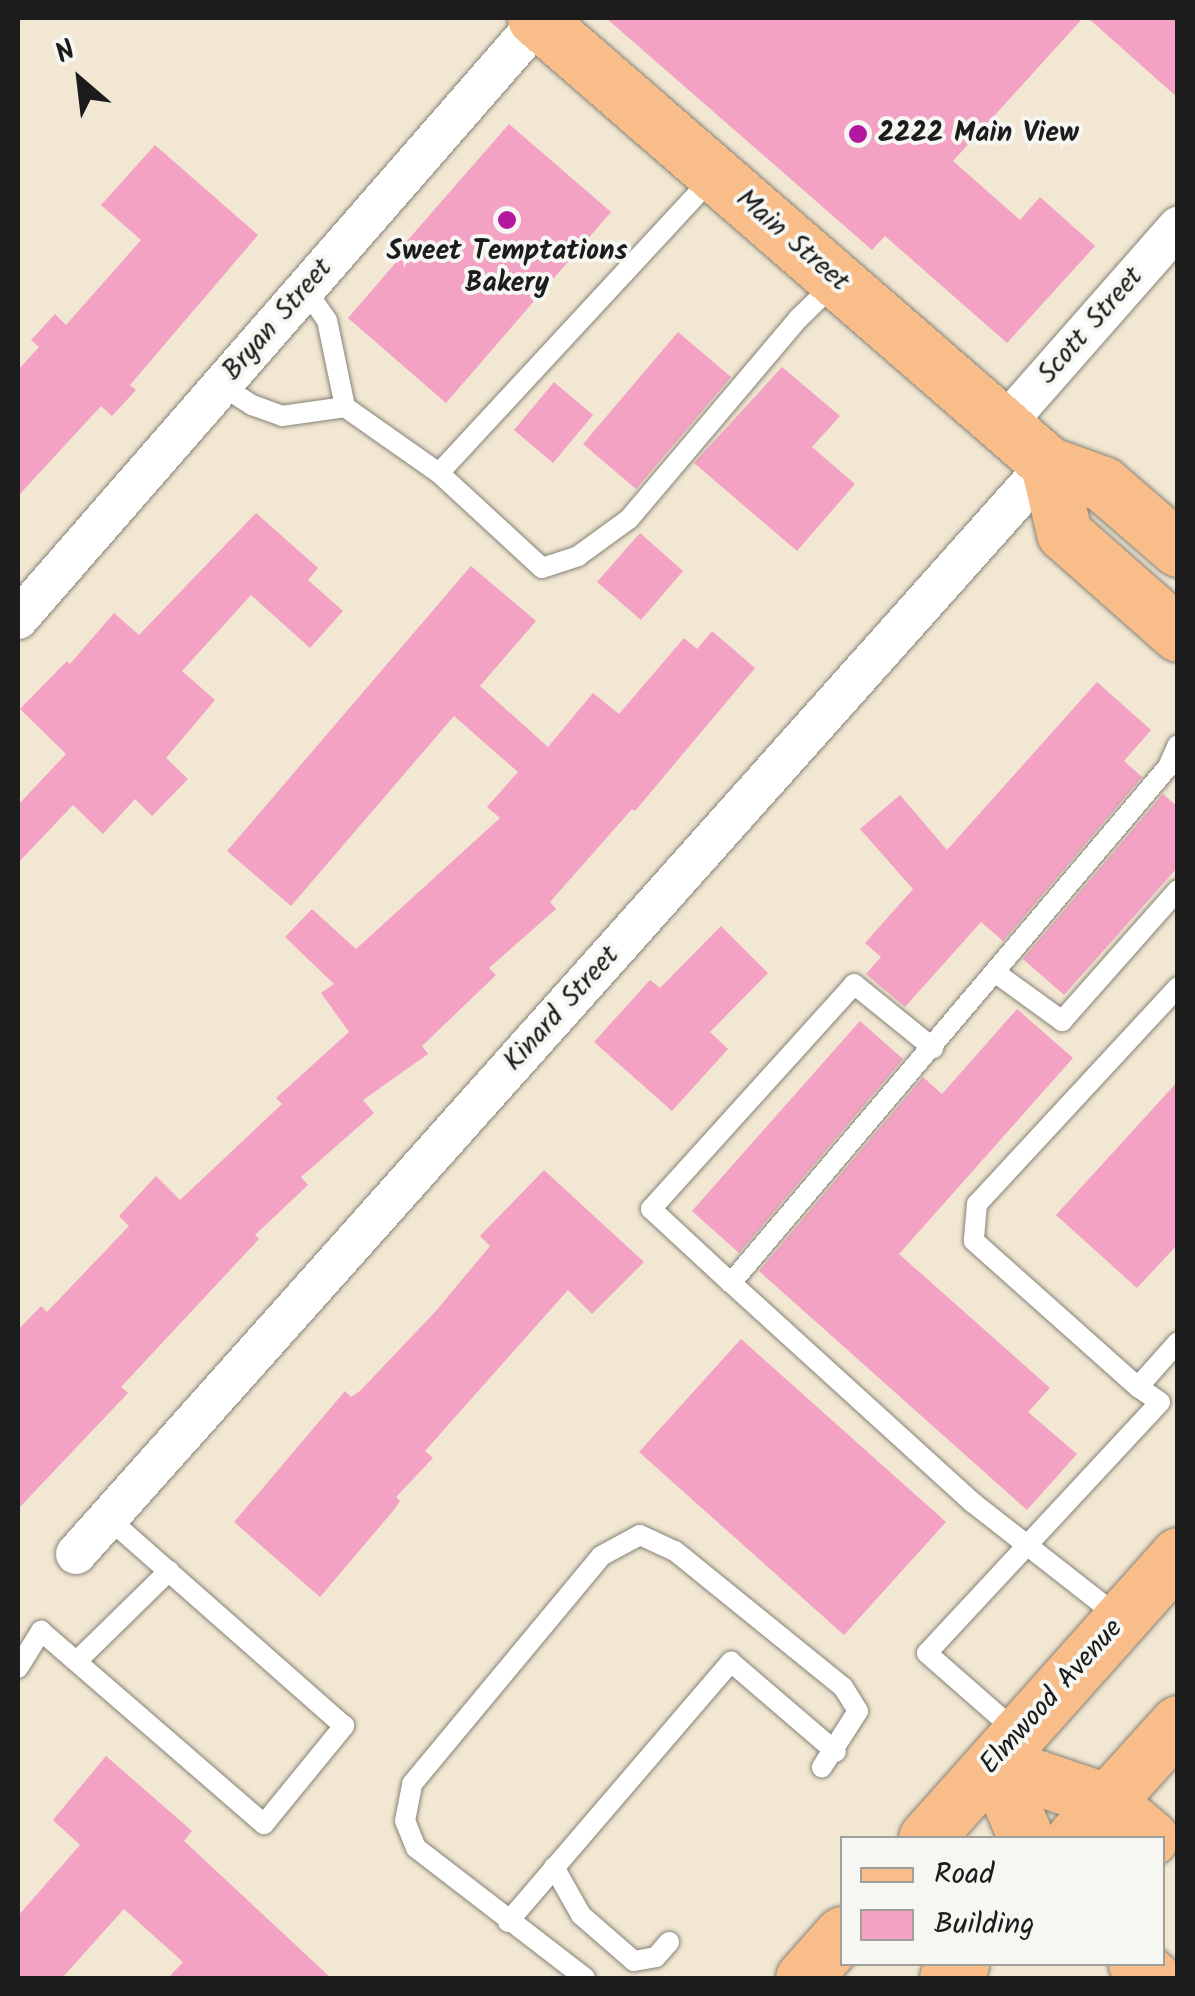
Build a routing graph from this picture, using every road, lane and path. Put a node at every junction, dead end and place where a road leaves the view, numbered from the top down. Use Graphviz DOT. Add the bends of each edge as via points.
graph roads {
  1 [pos="537,19"];
  2 [pos="716,174"];
  3 [pos="1178,227"];
  4 [pos="837,280"];
  5 [pos="305,289"];
  6 [pos="221,386"];
  7 [pos="345,407"];
  8 [pos="1004,425"];
  9 [pos="1048,464"];
  10 [pos="439,473"];
  11 [pos="1178,549"];
  12 [pos="18,619"];
  13 [pos="1178,634"];
  14 [pos="1178,745"];
  15 [pos="1173,771"];
  16 [pos="1178,890"];
  17 [pos="996,973"];
  18 [pos="1178,987"];
  19 [pos="933,1048"];
  20 [pos="732,1283"];
  21 [pos="1178,1342"];
  22 [pos="1138,1387"];
  23 [pos="108,1518"];
  24 [pos="1027,1545"];
  25 [pos="76,1554"];
  26 [pos="1178,1555"];
  27 [pos="168,1571"];
  28 [pos="1122,1619"];
  29 [pos="76,1661"];
  30 [pos="18,1668"];
  31 [pos="1178,1723"];
  32 [pos="1007,1749"];
  33 [pos="1090,1820"];
  34 [pos="928,1836"];
  35 [pos="1026,1836"];
  36 [pos="1144,1836"];
  37 [pos="554,1867"];
  38 [pos="508,1922"];
  39 [pos="840,1936"];
  40 [pos="669,1942"];
  41 [pos="584,1978"];
  42 [pos="803,1978"];
  1 -- 2 [label="main road, Main Street"];
  1 -- 5 [label="street, Bryan Street"];
  2 -- 4 [label="main road, Main Street"];
  2 -- 10 [label="lane"];
  3 -- 8 [label="street, Scott Street"];
  4 -- 8 [label="main road, Main Street"];
  4 -- 10 [label="lane" via="628,519 578,556 542,568"];
  5 -- 6 [label="street, Bryan Street"];
  5 -- 7 [label="lane" via="327,320"];
  6 -- 7 [label="lane" via="282,416"];
  6 -- 12 [label="street, Bryan Street"];
  7 -- 10 [label="lane"];
  8 -- 9 [label="main road, Main Street"];
  9 -- 11 [label="main road, Main Street" via="1104,484"];
  9 -- 13 [label="main road" via="1064,532"];
  9 -- 23 [label="street, Kinard Street"];
  14 -- 15 [label="lane"];
  15 -- 17 [label="lane"];
  16 -- 17 [label="lane" via="1062,1021"];
  17 -- 19 [label="lane"];
  18 -- 22 [label="lane" via="976,1204 974,1240"];
  19 -- 20 [label="lane"];
  19 -- 20 [label="lane" via="854,984 652,1208"];
  20 -- 24 [label="lane"];
  21 -- 22 [label="lane"];
  22 -- 24 [label="lane" via="1160,1402"];
  23 -- 25 [label="street, Kinard Street"];
  23 -- 27 [label="lane"];
  24 -- 28 [label="lane"];
  24 -- 32 [label="lane" via="928,1653"];
  26 -- 28 [label="main road, Elmwood Avenue"];
  27 -- 29 [label="lane"];
  27 -- 29 [label="lane" via="344,1726 264,1824"];
  28 -- 32 [label="main road, Elmwood Avenue"];
  29 -- 30 [label="lane" via="42,1630"];
  31 -- 33 [label="main road"];
  32 -- 33 [label="main road"];
  32 -- 34 [label="main road, Elmwood Avenue"];
  32 -- 35 [label="main road"];
  33 -- 36 [label="main road"];
  37 -- 38 [label="lane"];
  37 -- 38 [label="lane" via="731,1662 829,1759 858,1712 843,1686 675,1550 640,1535 601,1556 412,1784 405,1820 416,1848"];
  37 -- 40 [label="lane" via="581,1916 634,1961 656,1957"];
  38 -- 41 [label="lane"];
  39 -- 42 [label="main road"];
}
